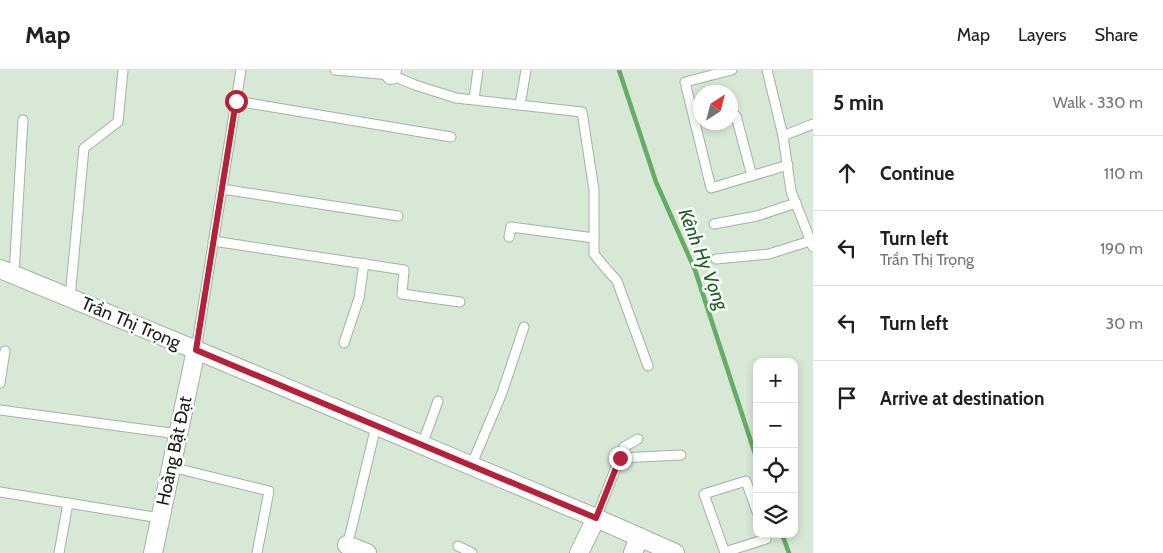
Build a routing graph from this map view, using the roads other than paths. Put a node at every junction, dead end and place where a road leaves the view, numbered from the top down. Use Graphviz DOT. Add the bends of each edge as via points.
graph roads {
  1 [pos="123,70"];
  2 [pos="241,70"];
  3 [pos="335,70"];
  4 [pos="478,70"];
  5 [pos="526,70"];
  6 [pos="732,70"];
  7 [pos="766,70"];
  8 [pos="392,73"];
  9 [pos="474,99"];
  10 [pos="236,101"];
  11 [pos="520,105"];
  12 [pos="23,120"];
  13 [pos="738,124"];
  14 [pos="813,124"];
  15 [pos="783,136"];
  16 [pos="451,137"];
  17 [pos="788,165"];
  18 [pos="752,176"];
  19 [pos="222,189"];
  20 [pos="796,203"];
  21 [pos="398,216"];
  22 [pos="714,224"];
  23 [pos="810,228"];
  24 [pos="509,237"];
  25 [pos="594,238"];
  26 [pos="213,240"];
  27 [pos="812,244"];
  28 [pos="716,259"];
  29 [pos="364,264"];
  30 [pos="7,272"];
  31 [pos="70,298"];
  32 [pos="460,302"];
  33 [pos="524,327"];
  34 [pos="344,342"];
  35 [pos="196,350"];
  36 [pos="6,351"];
  37 [pos="648,366"];
  38 [pos="0,383"];
  39 [pos="438,401"];
  40 [pos="0,410"];
  41 [pos="376,426"];
  42 [pos="178,434"];
  43 [pos="638,439"];
  44 [pos="422,445"];
  45 [pos="681,455"];
  46 [pos="620,458"];
  47 [pos="471,466"];
  48 [pos="171,467"];
  49 [pos="0,492"];
  50 [pos="753,501"];
  51 [pos="68,503"];
  52 [pos="160,518"];
  53 [pos="596,518"];
  54 [pos="766,538"];
  55 [pos="636,545"];
  56 [pos="458,546"];
  57 [pos="346,549"];
  58 [pos="58,553"];
  59 [pos="153,553"];
  60 [pos="257,553"];
  61 [pos="367,553"];
  62 [pos="472,553"];
  63 [pos="579,553"];
  64 [pos="676,553"];
  65 [pos="725,553"];
  1 -- 31 [label="lane" via="118,122 84,148"];
  2 -- 10 [label="lane"];
  3 -- 8 [label="lane"];
  4 -- 9 [label="lane"];
  5 -- 11 [label="lane"];
  6 -- 18 [label="lane" via="685,82 711,188"];
  7 -- 15 [label="lane"];
  8 -- 9 [label="lane" via="415,85 456,98"];
  9 -- 11 [label="lane"];
  10 -- 16 [label="lane"];
  10 -- 19 [label="lane"];
  11 -- 25 [label="lane" via="582,112 594,190"];
  12 -- 30 [label="lane"];
  13 -- 18 [label="lane"];
  14 -- 15 [label="lane"];
  15 -- 17 [label="lane"];
  17 -- 18 [label="lane"];
  17 -- 20 [label="lane"];
  19 -- 21 [label="lane"];
  19 -- 26 [label="lane"];
  20 -- 22 [label="lane" via="758,216"];
  20 -- 23 [label="lane"];
  23 -- 27 [label="lane"];
  24 -- 25 [label="lane" via="511,227"];
  25 -- 37 [label="lane" via="594,254 617,282"];
  26 -- 29 [label="lane"];
  26 -- 35 [label="lane"];
  27 -- 28 [label="lane" via="769,254"];
  29 -- 32 [label="lane" via="404,270 402,294"];
  29 -- 34 [label="lane" via="359,298"];
  30 -- 31 [label="street, Trần Thị Trọng"];
  31 -- 35 [label="street, Trần Thị Trọng"];
  33 -- 47 [label="lane" via="502,392"];
  35 -- 41 [label="street, Trần Thị Trọng"];
  35 -- 42 [label="street, Hoàng Bật Đạt"];
  36 -- 38 [label="lane"];
  39 -- 44 [label="lane"];
  40 -- 42 [label="lane"];
  41 -- 44 [label="street, Trần Thị Trọng"];
  41 -- 57 [label="lane"];
  42 -- 48 [label="street, Hoàng Bật Đạt"];
  43 -- 46 [label="lane" via="624,447"];
  44 -- 47 [label="street, Trần Thị Trọng"];
  45 -- 46 [label="lane"];
  46 -- 53 [label="lane"];
  47 -- 53 [label="street, Trần Thị Trọng"];
  48 -- 52 [label="street, Hoàng Bật Đạt"];
  48 -- 60 [label="lane" via="269,491"];
  49 -- 51 [label="lane"];
  50 -- 65 [label="lane" via="746,481 704,494"];
  51 -- 52 [label="lane"];
  51 -- 58 [label="lane"];
  52 -- 59 [label="street, Hoàng Bật Đạt"];
  53 -- 55 [label="street, Trần Thị Trọng"];
  53 -- 63 [label="street"];
  54 -- 65 [label="lane"];
  55 -- 64 [label="street, Trần Thị Trọng"];
  56 -- 62 [label="lane"];
  57 -- 61 [label="street"];
}
